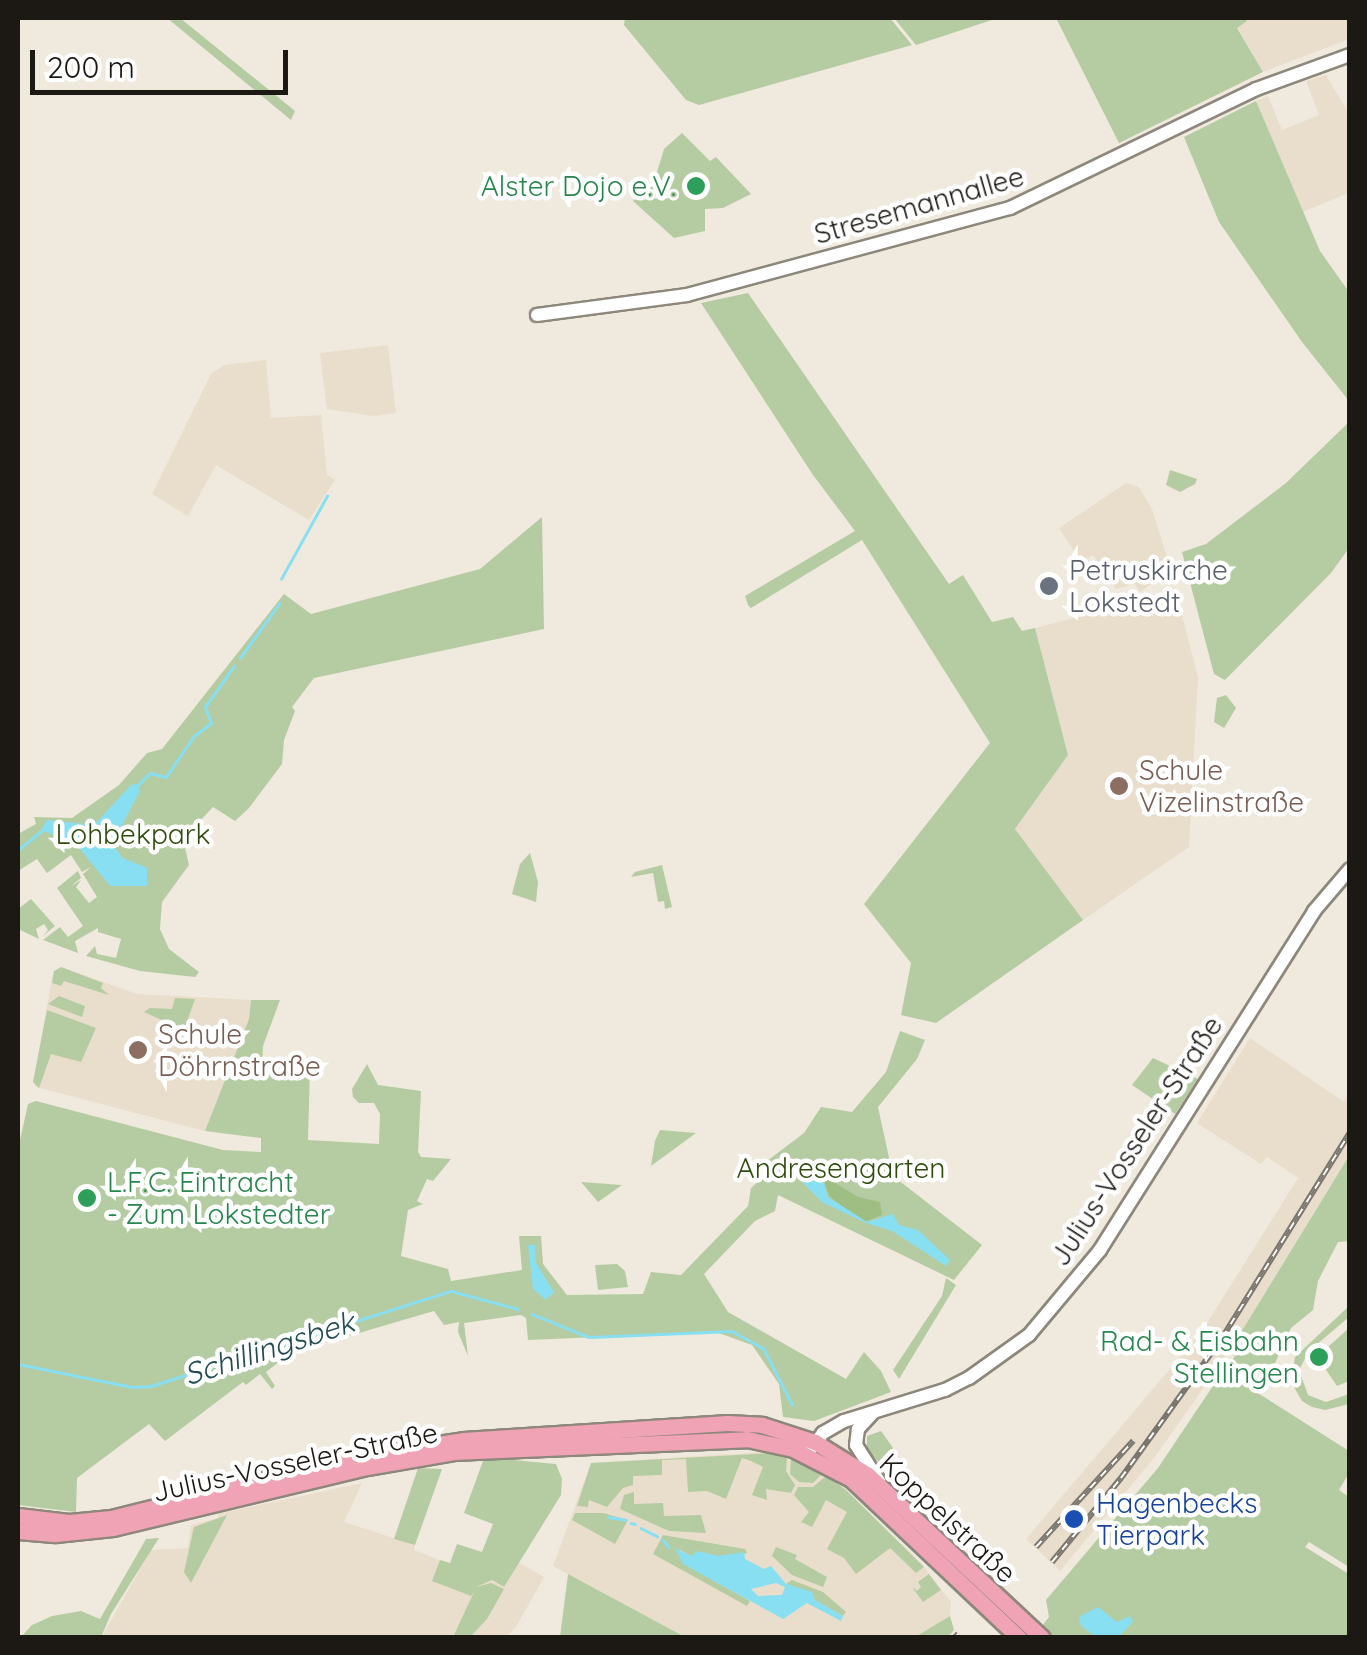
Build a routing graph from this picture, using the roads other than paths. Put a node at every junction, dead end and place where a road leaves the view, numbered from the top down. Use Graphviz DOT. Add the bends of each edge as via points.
graph roads {
  1 [pos="1350,55"];
  2 [pos="537,314"];
  3 [pos="1350,869"];
  4 [pos="878,1409"];
  5 [pos="812,1448"];
  6 [pos="886,1490"];
  7 [pos="18,1516"];
  8 [pos="18,1531"];
  9 [pos="1019,1638"];
  10 [pos="1042,1638"];
  1 -- 2 [label="street, Stresemannallee" via="1256,90 1010,208 687,295"];
  3 -- 4 [label="street, Julius-Vosseler-Straße" via="1314,911 1100,1250 1029,1335 946,1390"];
  4 -- 5 [label="street, Julius-Vosseler-Straße" via="844,1421"];
  4 -- 6 [label="street" via="858,1429 856,1445"];
  5 -- 6 [label="main road, Koppelstraße"];
  5 -- 7 [label="main road, Julius-Vosseler-Straße" via="781,1429 743,1424 506,1435 364,1456 110,1518"];
  5 -- 8 [label="main road, Julius-Vosseler-Straße" via="717,1438 478,1449 367,1466 113,1528"];
  5 -- 9 [label="main road, Koppelstraße" via="863,1488"];
  6 -- 10 [label="main road, Koppelstraße"];
}
